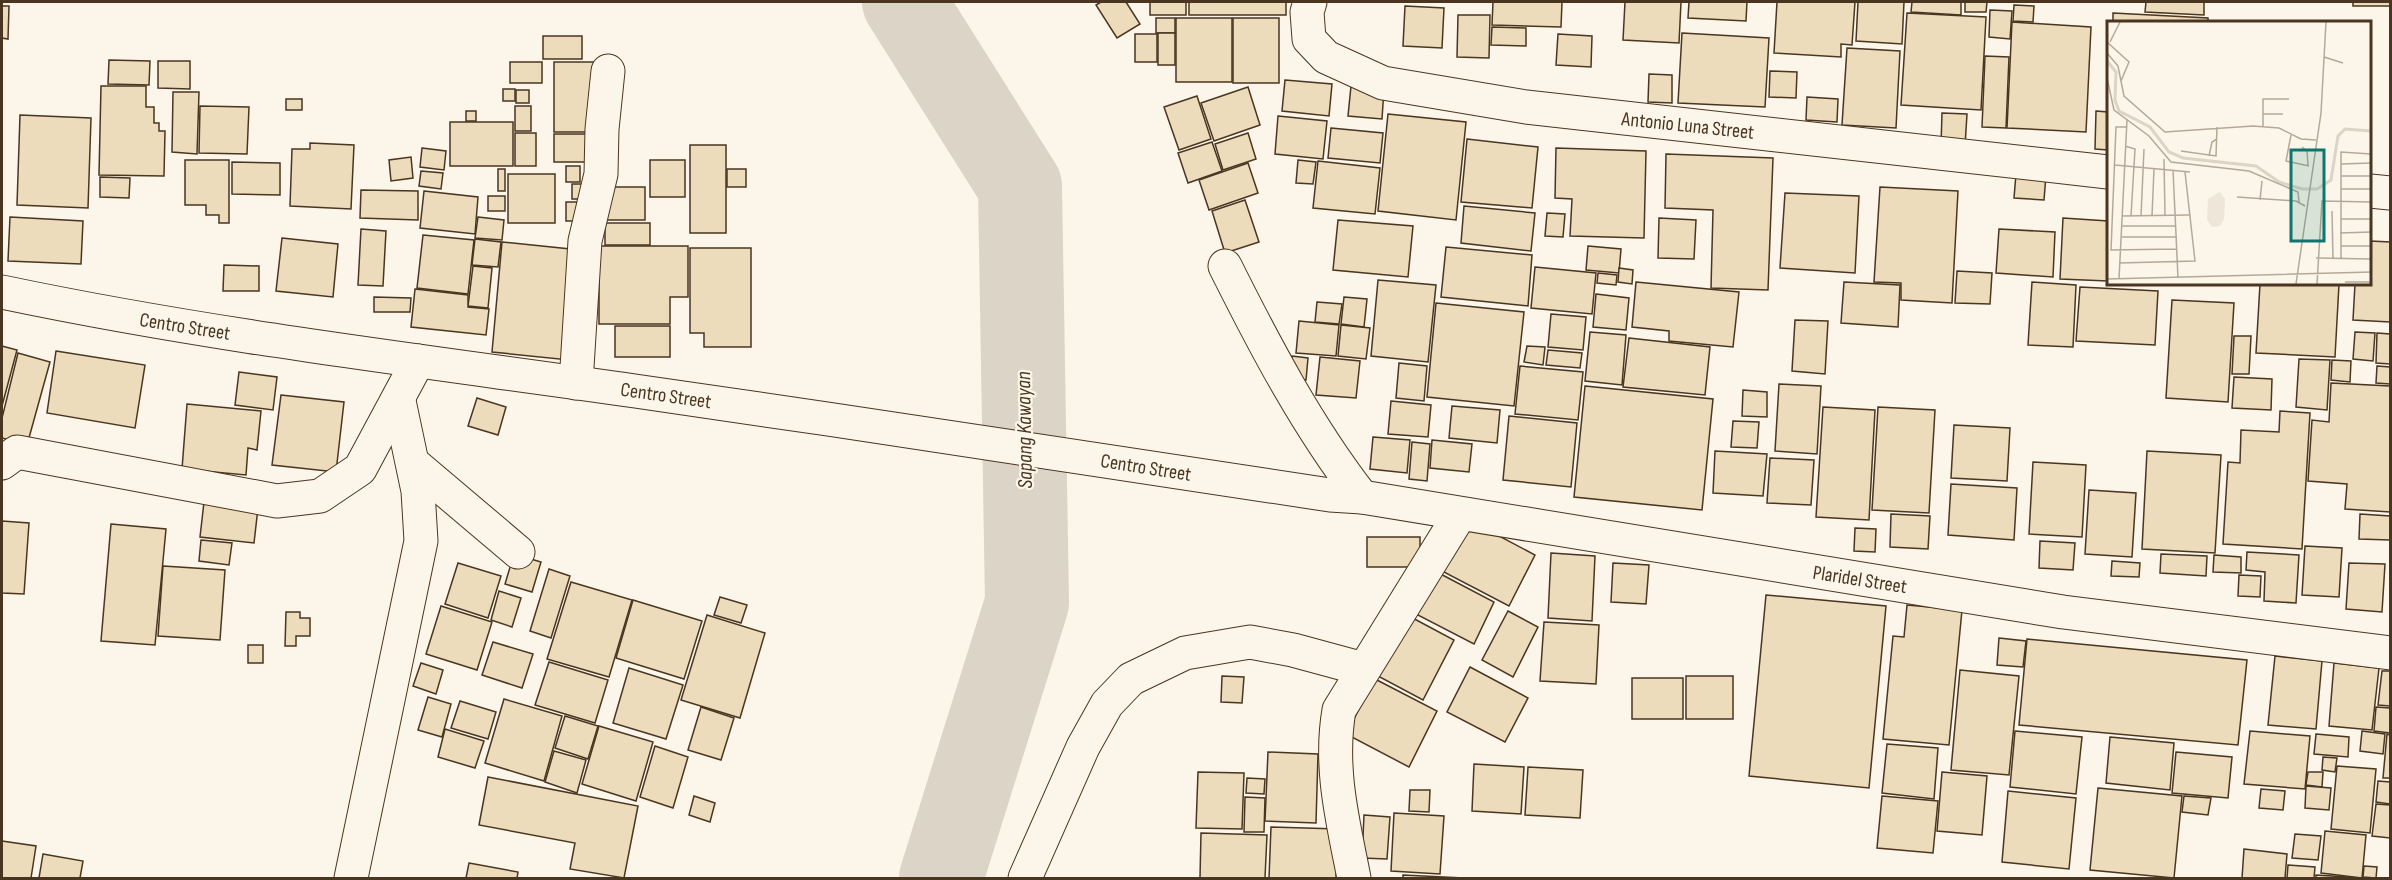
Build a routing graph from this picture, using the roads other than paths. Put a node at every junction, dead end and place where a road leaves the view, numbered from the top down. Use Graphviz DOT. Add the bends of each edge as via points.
graph roads {
  1 [pos="1309,7"];
  2 [pos="608,71"];
  3 [pos="2107,172"];
  4 [pos="2371,192"];
  5 [pos="2391,193"];
  6 [pos="1225,266"];
  7 [pos="2,292"];
  8 [pos="418,361"];
  9 [pos="576,383"];
  10 [pos="399,401"];
  11 [pos="2,463"];
  12 [pos="413,464"];
  13 [pos="1346,496"];
  14 [pos="1460,514"];
  15 [pos="518,552"];
  16 [pos="2391,653"];
  17 [pos="1363,669"];
  18 [pos="351,879"];
  19 [pos="1025,879"];
  20 [pos="1354,879"];
  1 -- 3 [label="street, Antonio Luna Street" via="1309,39 1326,57 1383,83 1526,107"];
  2 -- 9 [label="street" via="601,174 585,241"];
  4 -- 5 [label="street"];
  6 -- 13 [label="street" via="1267,350 1326,450"];
  7 -- 8 [label="street, Centro Street" via="102,313"];
  8 -- 9 [label="street, Centro Street"];
  8 -- 10 [label="street"];
  9 -- 13 [label="street, Centro Street"];
  10 -- 11 [label="street" via="360,469 320,496 277,501 17,452"];
  10 -- 12 [label="street"];
  12 -- 15 [label="street"];
  12 -- 18 [label="street" via="421,541"];
  13 -- 14 [label="street, Plaridel Street"];
  14 -- 16 [label="street, Plaridel Street" via="2062,612"];
  14 -- 17 [label="street"];
  17 -- 19 [label="street" via="1250,642 1185,653 1131,679 1107,704 1083,747"];
  17 -- 20 [label="street" via="1340,710 1334,740 1337,792"];
}
